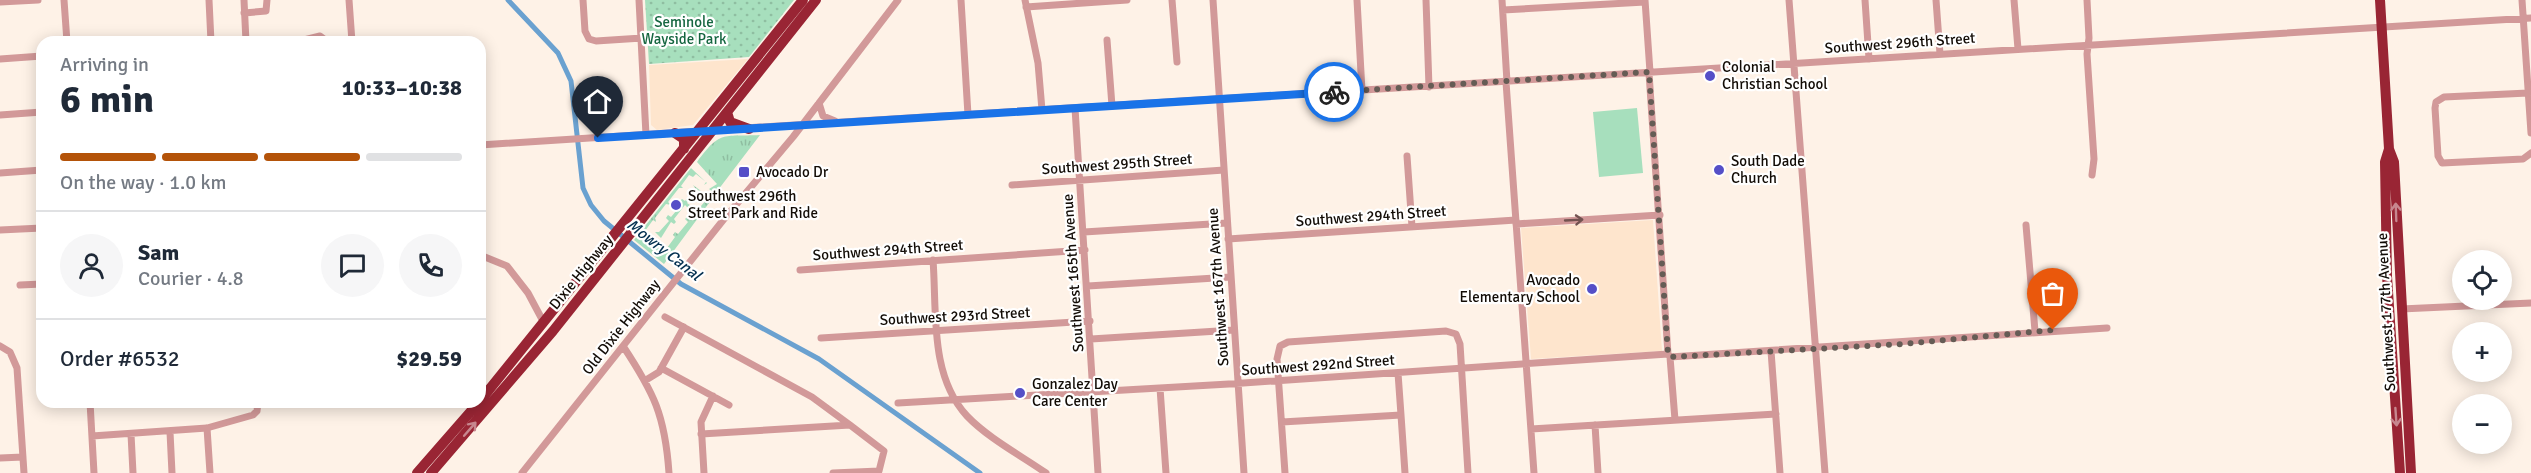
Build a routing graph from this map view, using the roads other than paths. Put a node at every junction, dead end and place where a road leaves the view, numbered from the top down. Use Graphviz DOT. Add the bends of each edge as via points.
graph roads {
  1 [pos="38,0"];
  2 [pos="64,0"];
  3 [pos="209,0"];
  4 [pos="244,0"];
  5 [pos="267,0"];
  6 [pos="349,0"];
  7 [pos="583,0"];
  8 [pos="639,0"];
  9 [pos="805,0"];
  10 [pos="816,0"];
  11 [pos="898,0"];
  12 [pos="961,0"];
  13 [pos="1127,0"];
  14 [pos="1172,0"];
  15 [pos="1213,0"];
  16 [pos="1357,0"];
  17 [pos="1426,0"];
  18 [pos="1502,0"];
  19 [pos="1789,0"];
  20 [pos="1865,0"];
  21 [pos="1936,0"];
  22 [pos="2014,0"];
  23 [pos="2087,0"];
  24 [pos="2380,0"];
  25 [pos="2522,0"];
  26 [pos="1077,1"];
  27 [pos="1645,1"];
  28 [pos="0,2"];
  29 [pos="1025,3"];
  30 [pos="1503,10"];
  31 [pos="244,14"];
  32 [pos="2527,19"];
  33 [pos="2382,27"];
  34 [pos="67,36"];
  35 [pos="211,36"];
  36 [pos="246,36"];
  37 [pos="352,36"];
  38 [pos="642,38"];
  39 [pos="1107,40"];
  40 [pos="2088,45"];
  41 [pos="2018,49"];
  42 [pos="767,53"];
  43 [pos="1940,54"];
  44 [pos="36,56"];
  45 [pos="0,59"];
  46 [pos="1869,59"];
  47 [pos="1177,62"];
  48 [pos="1793,63"];
  49 [pos="1649,72"];
  50 [pos="1506,82"];
  51 [pos="1429,87"];
  52 [pos="1362,91"];
  53 [pos="2528,93"];
  54 [pos="1220,100"];
  55 [pos="819,103"];
  56 [pos="1112,106"];
  57 [pos="1075,108"];
  58 [pos="1042,110"];
  59 [pos="36,112"];
  60 [pos="727,112"];
  61 [pos="0,115"];
  62 [pos="968,115"];
  63 [pos="841,123"];
  64 [pos="801,126"];
  65 [pos="782,127"];
  66 [pos="749,129"];
  67 [pos="713,130"];
  68 [pos="699,131"];
  69 [pos="675,132"];
  70 [pos="2531,133"];
  71 [pos="646,135"];
  72 [pos="790,141"];
  73 [pos="486,145"];
  74 [pos="684,149"];
  75 [pos="2390,149"];
  76 [pos="2531,153"];
  77 [pos="1407,156"];
  78 [pos="36,170"];
  79 [pos="1224,170"];
  80 [pos="0,173"];
  81 [pos="2092,175"];
  82 [pos="1080,180"];
  83 [pos="1012,185"];
  84 [pos="651,208"];
  85 [pos="1660,215"];
  86 [pos="1516,222"];
  87 [pos="1227,223"];
  88 [pos="2026,225"];
  89 [pos="1412,227"];
  90 [pos="36,228"];
  91 [pos="0,230"];
  92 [pos="626,231"];
  93 [pos="1084,232"];
  94 [pos="1228,239"];
  95 [pos="617,242"];
  96 [pos="1085,250"];
  97 [pos="486,257"];
  98 [pos="933,260"];
  99 [pos="800,270"];
  100 [pos="1231,277"];
  101 [pos="36,284"];
  102 [pos="20,285"];
  103 [pos="1088,286"];
  104 [pos="2389,296"];
  105 [pos="2531,303"];
  106 [pos="2401,309"];
  107 [pos="2389,313"];
  108 [pos="665,317"];
  109 [pos="1090,321"];
  110 [pos="549,327"];
  111 [pos="684,327"];
  112 [pos="2107,328"];
  113 [pos="938,330"];
  114 [pos="1234,330"];
  115 [pos="2035,331"];
  116 [pos="2403,333"];
  117 [pos="821,338"];
  118 [pos="1091,339"];
  119 [pos="0,346"];
  120 [pos="623,346"];
  121 [pos="1815,349"];
  122 [pos="1771,351"];
  123 [pos="1669,356"];
  124 [pos="1526,365"];
  125 [pos="661,368"];
  126 [pos="1462,369"];
  127 [pos="1398,374"];
  128 [pos="646,380"];
  129 [pos="1279,381"];
  130 [pos="1238,384"];
  131 [pos="1160,388"];
  132 [pos="1094,393"];
  133 [pos="486,395"];
  134 [pos="713,396"];
  135 [pos="957,400"];
  136 [pos="898,403"];
  137 [pos="729,405"];
  138 [pos="90,408"];
  139 [pos="257,408"];
  140 [pos="474,408"];
  141 [pos="833,412"];
  142 [pos="1776,414"];
  143 [pos="1401,415"];
  144 [pos="1675,420"];
  145 [pos="1282,422"];
  146 [pos="850,425"];
  147 [pos="1595,425"];
  148 [pos="829,426"];
  149 [pos="207,428"];
  150 [pos="1531,429"];
  151 [pos="170,432"];
  152 [pos="132,434"];
  153 [pos="701,434"];
  154 [pos="92,436"];
  155 [pos="23,457"];
  156 [pos="0,458"];
  157 [pos="879,472"];
  158 [pos="24,473"];
  159 [pos="94,473"];
  160 [pos="133,473"];
  161 [pos="172,473"];
  162 [pos="210,473"];
  163 [pos="417,473"];
  164 [pos="431,473"];
  165 [pos="522,473"];
  166 [pos="669,473"];
  167 [pos="704,473"];
  168 [pos="833,473"];
  169 [pos="1046,473"];
  170 [pos="1098,473"];
  171 [pos="1166,473"];
  172 [pos="1244,473"];
  173 [pos="1285,473"];
  174 [pos="1405,473"];
  175 [pos="1468,473"];
  176 [pos="1534,473"];
  177 [pos="1598,473"];
  178 [pos="1780,473"];
  179 [pos="1825,473"];
  180 [pos="2400,473"];
  181 [pos="2411,473"];
  1 -- 28 [label="street"];
  2 -- 34 [label="street"];
  3 -- 35 [label="street"];
  4 -- 31 [label="street"];
  5 -- 31 [label="street" via="266,11"];
  6 -- 37 [label="street"];
  7 -- 38 [label="street" via="589,39"];
  8 -- 38 [label="street"];
  9 -- 42 [label="highway" via="806,5"];
  10 -- 42 [label="highway, Dixie Highway"];
  11 -- 55 [label="street, Old Dixie Highway"];
  12 -- 62 [label="street"];
  13 -- 26 [label="street"];
  14 -- 47 [label="street"];
  15 -- 54 [label="street, Southwest 167th Avenue"];
  16 -- 52 [label="street"];
  17 -- 51 [label="street"];
  18 -- 30 [label="street"];
  19 -- 48 [label="street"];
  20 -- 46 [label="street"];
  21 -- 43 [label="street"];
  22 -- 41 [label="street"];
  23 -- 40 [label="street"];
  24 -- 33 [label="highway, Southwest 177th Avenue"];
  25 -- 32 [label="street"];
  26 -- 29 [label="street"];
  27 -- 30 [label="street"];
  27 -- 49 [label="street"];
  29 -- 58 [label="street" via="1038,63"];
  30 -- 50 [label="street"];
  31 -- 36 [label="street"];
  32 -- 33 [label="street, Southwest 296th Street"];
  32 -- 53 [label="street"];
  33 -- 40 [label="street, Southwest 296th Street"];
  33 -- 75 [label="highway, Southwest 177th Avenue"];
  38 -- 71 [label="street"];
  39 -- 56 [label="street"];
  40 -- 41 [label="street, Southwest 296th Street"];
  40 -- 81 [label="street"];
  41 -- 43 [label="street, Southwest 296th Street"];
  42 -- 60 [label="highway, Dixie Highway"];
  42 -- 67 [label="highway" via="716,117"];
  42 -- 68 [label="highway, Dixie Highway"];
  43 -- 46 [label="street, Southwest 296th Street"];
  44 -- 45 [label="street"];
  46 -- 48 [label="street, Southwest 296th Street"];
  48 -- 49 [label="street, Southwest 296th Street"];
  48 -- 121 [label="street"];
  49 -- 50 [label="street, Southwest 296th Street"];
  49 -- 85 [label="street"];
  50 -- 51 [label="street, Southwest 296th Street"];
  50 -- 86 [label="street"];
  51 -- 52 [label="street, Southwest 296th Street"];
  52 -- 54 [label="street, Southwest 296th Street"];
  53 -- 70 [label="street"];
  53 -- 76 [label="street" via="2444,97 2436,102 2435,108 2438,156 2442,163 2523,159"];
  54 -- 56 [label="street, Southwest 296th Street"];
  54 -- 79 [label="street, Southwest 167th Avenue"];
  55 -- 63 [label="street" via="823,116"];
  55 -- 64 [label="street, Old Dixie Highway"];
  56 -- 57 [label="street, Southwest 296th Street"];
  57 -- 58 [label="street, Southwest 296th Street"];
  57 -- 82 [label="street, Southwest 165th Avenue"];
  58 -- 62 [label="street, Southwest 296th Street"];
  59 -- 61 [label="street"];
  60 -- 66 [label="highway" via="730,122"];
  60 -- 67 [label="highway, Dixie Highway"];
  62 -- 63 [label="street, Southwest 296th Street"];
  63 -- 64 [label="street, Southwest 296th Street"];
  64 -- 65 [label="street, Southwest 296th Street"];
  64 -- 72 [label="street, Old Dixie Highway"];
  65 -- 66 [label="street, Southwest 296th Street"];
  65 -- 72 [label="street"];
  66 -- 67 [label="street, Southwest 296th Street"];
  67 -- 68 [label="street, Southwest 296th Street"];
  67 -- 84 [label="highway, Dixie Highway"];
  68 -- 69 [label="street, Southwest 296th Street"];
  68 -- 74 [label="highway, Dixie Highway"];
  68 -- 84 [label="highway" via="697,142 655,195"];
  69 -- 71 [label="street, Southwest 296th Street"];
  69 -- 74 [label="highway" via="684,139"];
  71 -- 73 [label="street, Southwest 296th Street"];
  72 -- 120 [label="street, Old Dixie Highway"];
  74 -- 92 [label="highway, Dixie Highway"];
  75 -- 104 [label="highway, Southwest 177th Avenue" via="2385,162"];
  106 -- 75 [label="highway, Southwest 177th Avenue, one-way" via="2394,162"];
  77 -- 89 [label="street"];
  78 -- 80 [label="street"];
  79 -- 82 [label="street, Southwest 295th Street"];
  79 -- 87 [label="street, Southwest 167th Avenue"];
  82 -- 83 [label="street, Southwest 295th Street"];
  82 -- 93 [label="street, Southwest 165th Avenue"];
  84 -- 92 [label="highway, Dixie Highway"];
  86 -- 85 [label="street, Southwest 294th Street, one-way"];
  85 -- 123 [label="street"];
  86 -- 89 [label="street, Southwest 294th Street"];
  86 -- 124 [label="street"];
  87 -- 93 [label="street"];
  87 -- 94 [label="street, Southwest 167th Avenue"];
  88 -- 115 [label="street"];
  89 -- 94 [label="street, Southwest 294th Street"];
  90 -- 91 [label="street"];
  92 -- 95 [label="highway, Dixie Highway"];
  93 -- 96 [label="street, Southwest 165th Avenue"];
  94 -- 100 [label="street, Southwest 167th Avenue"];
  95 -- 110 [label="highway, Dixie Highway"];
  95 -- 110 [label="highway, Dixie Highway" via="587,270"];
  96 -- 98 [label="street, Southwest 294th Street"];
  96 -- 103 [label="street, Southwest 165th Avenue"];
  97 -- 110 [label="street" via="507,266"];
  98 -- 99 [label="street, Southwest 294th Street"];
  98 -- 113 [label="street"];
  100 -- 103 [label="street"];
  100 -- 114 [label="street, Southwest 167th Avenue"];
  101 -- 102 [label="street"];
  103 -- 109 [label="street, Southwest 165th Avenue"];
  104 -- 106 [label="highway"];
  104 -- 107 [label="highway, Southwest 177th Avenue"];
  105 -- 106 [label="street"];
  106 -- 116 [label="highway, Southwest 177th Avenue"];
  107 -- 116 [label="highway"];
  107 -- 180 [label="highway, Southwest 177th Avenue, one-way"];
  108 -- 111 [label="street"];
  109 -- 113 [label="street, Southwest 293rd Street"];
  109 -- 118 [label="street, Southwest 165th Avenue"];
  110 -- 133 [label="highway, Dixie Highway"];
  164 -- 110 [label="highway, one-way" via="508,385 512,372"];
  111 -- 125 [label="street"];
  111 -- 141 [label="street"];
  112 -- 115 [label="street"];
  113 -- 117 [label="street, Southwest 293rd Street"];
  113 -- 135 [label="street" via="941,367"];
  114 -- 118 [label="street"];
  114 -- 130 [label="street, Southwest 167th Avenue"];
  115 -- 121 [label="street"];
  116 -- 181 [label="highway, Southwest 177th Avenue"];
  118 -- 132 [label="street, Southwest 165th Avenue"];
  119 -- 155 [label="street" via="13,356 17,368"];
  120 -- 128 [label="street"];
  120 -- 165 [label="street, Old Dixie Highway"];
  121 -- 122 [label="street, Southwest 292nd Street"];
  121 -- 179 [label="street"];
  122 -- 123 [label="street, Southwest 292nd Street"];
  122 -- 142 [label="street"];
  123 -- 124 [label="street, Southwest 292nd Street"];
  123 -- 144 [label="street"];
  124 -- 126 [label="street, Southwest 292nd Street"];
  124 -- 150 [label="street"];
  125 -- 128 [label="street"];
  125 -- 134 [label="street"];
  126 -- 127 [label="street, Southwest 292nd Street"];
  126 -- 129 [label="street" via="1460,339 1456,334 1424,333 1284,343 1277,353"];
  126 -- 175 [label="street"];
  127 -- 129 [label="street, Southwest 292nd Street"];
  127 -- 143 [label="street"];
  128 -- 166 [label="street" via="664,424"];
  129 -- 130 [label="street, Southwest 292nd Street"];
  129 -- 145 [label="street"];
  130 -- 131 [label="street, Southwest 292nd Street"];
  130 -- 172 [label="street, Southwest 167th Avenue"];
  131 -- 132 [label="street, Southwest 292nd Street"];
  131 -- 171 [label="street"];
  132 -- 135 [label="street, Southwest 292nd Street"];
  132 -- 170 [label="street, Southwest 165th Avenue"];
  134 -- 137 [label="street"];
  134 -- 153 [label="street" via="703,417"];
  135 -- 136 [label="street, Southwest 292nd Street"];
  135 -- 169 [label="street" via="971,420"];
  138 -- 154 [label="street"];
  139 -- 149 [label="street" via="237,420"];
  140 -- 163 [label="highway, Dixie Highway"];
  141 -- 146 [label="street"];
  141 -- 148 [label="street"];
  142 -- 144 [label="street"];
  142 -- 178 [label="street"];
  143 -- 145 [label="street"];
  143 -- 174 [label="street"];
  144 -- 147 [label="street"];
  145 -- 173 [label="street"];
  146 -- 148 [label="street"];
  146 -- 157 [label="street" via="882,448 884,457"];
  147 -- 150 [label="street"];
  147 -- 177 [label="street"];
  148 -- 153 [label="street"];
  149 -- 151 [label="street"];
  149 -- 162 [label="street"];
  150 -- 176 [label="street"];
  151 -- 152 [label="street"];
  151 -- 161 [label="street"];
  152 -- 154 [label="street"];
  152 -- 160 [label="street"];
  153 -- 167 [label="street"];
  154 -- 159 [label="street"];
  155 -- 156 [label="street"];
  155 -- 158 [label="street"];
  157 -- 168 [label="street"];
}
